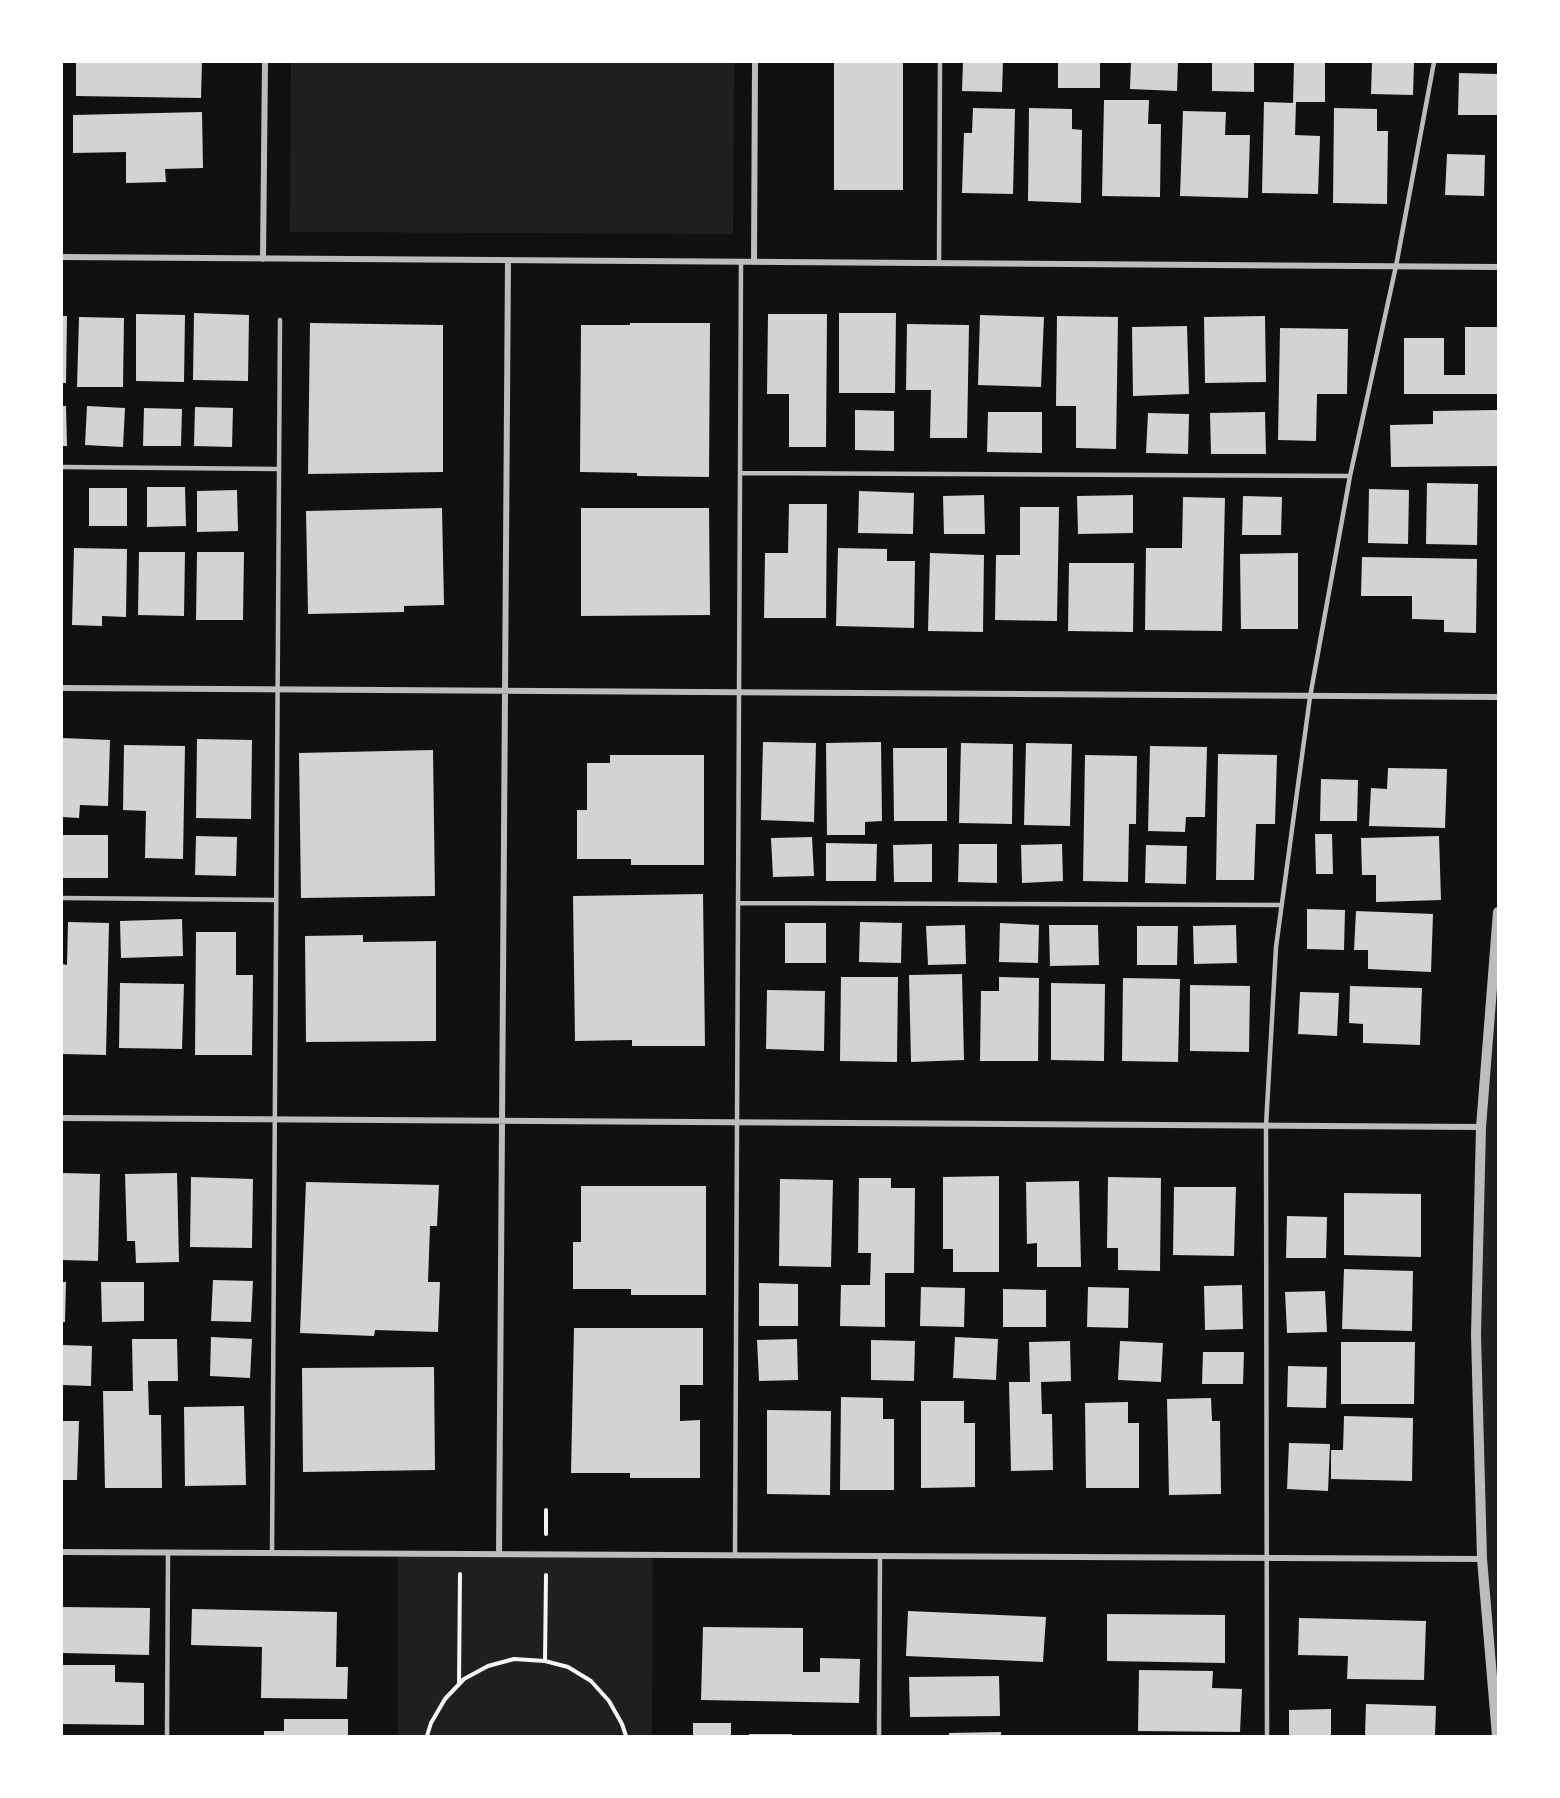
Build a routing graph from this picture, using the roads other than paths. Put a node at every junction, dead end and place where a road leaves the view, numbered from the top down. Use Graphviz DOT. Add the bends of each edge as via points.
graph roads {
  1 [pos="265,62"];
  2 [pos="755,62"];
  3 [pos="939,62"];
  4 [pos="1434,62"];
  5 [pos="62,257"];
  6 [pos="263,259"];
  7 [pos="508,260"];
  8 [pos="741,262"];
  9 [pos="754,262"];
  10 [pos="939,264"];
  11 [pos="1396,266"];
  12 [pos="1498,267"];
  13 [pos="280,320"];
  14 [pos="62,467"];
  15 [pos="279,469"];
  16 [pos="740,473"];
  17 [pos="1350,476"];
  18 [pos="62,688"];
  19 [pos="278,689"];
  20 [pos="506,690"];
  21 [pos="739,692"];
  22 [pos="1310,697"];
  23 [pos="1498,697"];
  24 [pos="62,898"];
  25 [pos="276,900"];
  26 [pos="738,903"];
  27 [pos="1281,904"];
  28 [pos="1498,912"];
  29 [pos="62,1118"];
  30 [pos="275,1119"];
  31 [pos="502,1121"];
  32 [pos="737,1122"];
  33 [pos="1266,1126"];
  34 [pos="1481,1127"];
  35 [pos="62,1552"];
  36 [pos="168,1552"];
  37 [pos="272,1553"];
  38 [pos="500,1554"];
  39 [pos="735,1555"];
  40 [pos="880,1556"];
  41 [pos="1267,1558"];
  42 [pos="1482,1559"];
  43 [pos="167,1737"];
  44 [pos="879,1737"];
  45 [pos="1268,1737"];
  46 [pos="1497,1737"];
  1 -- 6 [label="street"];
  2 -- 9 [label="street"];
  3 -- 10 [label="lane"];
  4 -- 11 [label="lane"];
  5 -- 6 [label="street"];
  6 -- 7 [label="street"];
  7 -- 8 [label="street"];
  7 -- 20 [label="street"];
  8 -- 9 [label="street"];
  8 -- 16 [label="lane"];
  9 -- 10 [label="street"];
  10 -- 11 [label="street"];
  11 -- 12 [label="street"];
  11 -- 17 [label="lane"];
  13 -- 15 [label="lane"];
  14 -- 15 [label="lane"];
  15 -- 19 [label="lane"];
  16 -- 17 [label="lane"];
  16 -- 21 [label="lane"];
  17 -- 22 [label="lane"];
  18 -- 19 [label="street"];
  19 -- 20 [label="street"];
  19 -- 25 [label="lane"];
  20 -- 21 [label="street"];
  20 -- 31 [label="street"];
  21 -- 22 [label="street"];
  21 -- 26 [label="lane"];
  22 -- 23 [label="street"];
  22 -- 27 [label="lane"];
  24 -- 25 [label="lane"];
  25 -- 30 [label="lane"];
  26 -- 27 [label="lane"];
  26 -- 32 [label="lane"];
  27 -- 33 [label="lane"];
  28 -- 34 [label="street"];
  29 -- 30 [label="street"];
  30 -- 31 [label="street"];
  30 -- 37 [label="lane"];
  31 -- 32 [label="street"];
  31 -- 38 [label="street"];
  32 -- 33 [label="street"];
  32 -- 39 [label="lane"];
  33 -- 34 [label="street"];
  33 -- 41 [label="lane"];
  34 -- 42 [label="street" via="1476,1335"];
  35 -- 36 [label="street"];
  36 -- 37 [label="street"];
  36 -- 43 [label="lane"];
  37 -- 38 [label="street"];
  38 -- 39 [label="street"];
  39 -- 40 [label="street"];
  40 -- 41 [label="street"];
  40 -- 44 [label="lane"];
  41 -- 42 [label="street"];
  41 -- 45 [label="lane"];
  42 -- 46 [label="street"];
}
